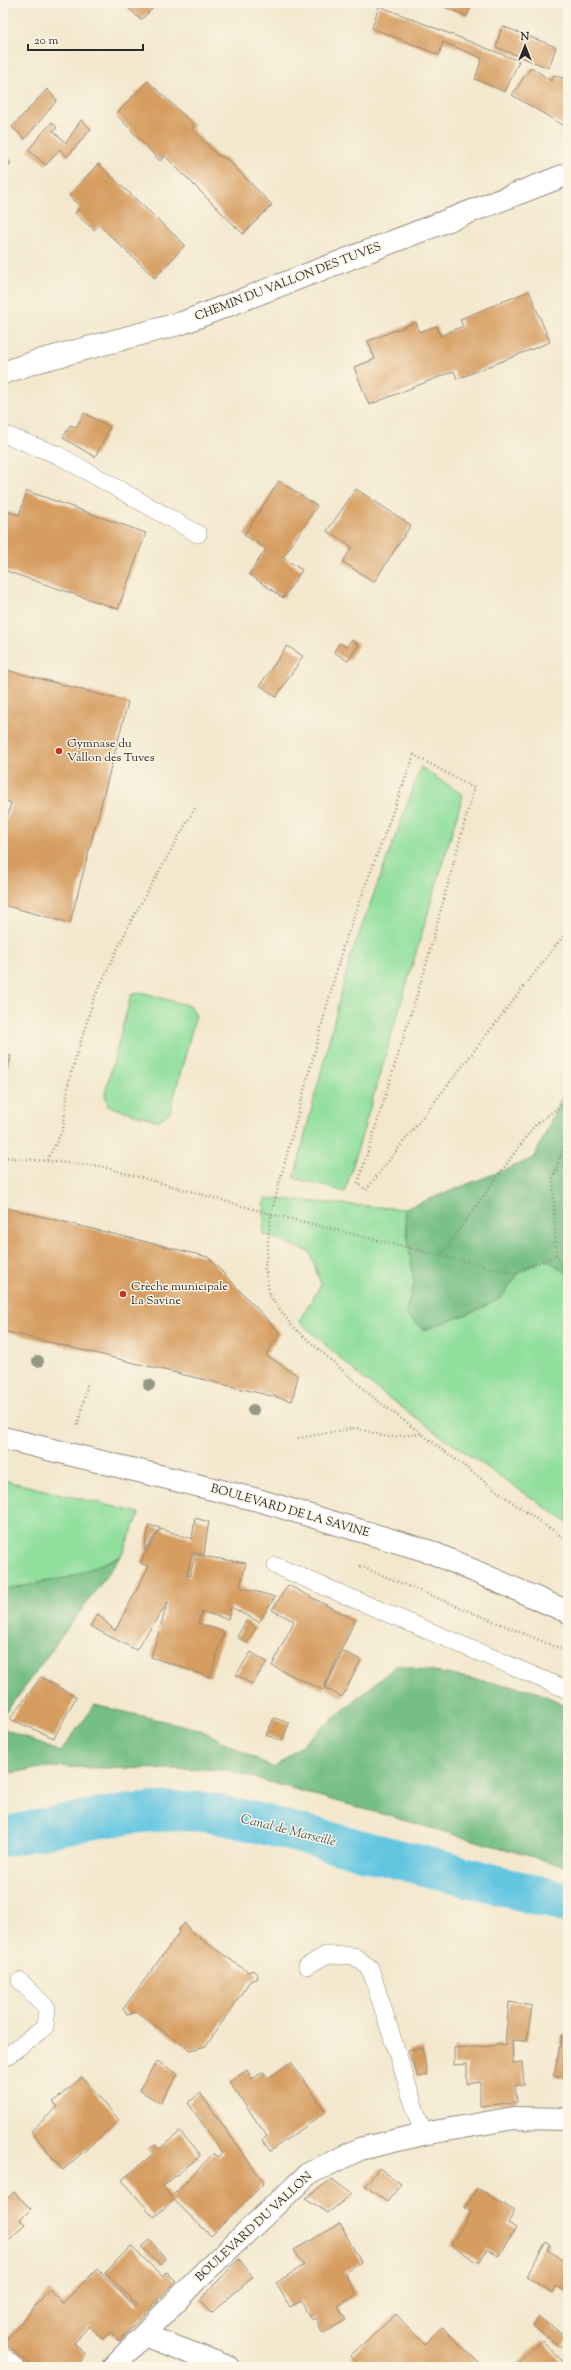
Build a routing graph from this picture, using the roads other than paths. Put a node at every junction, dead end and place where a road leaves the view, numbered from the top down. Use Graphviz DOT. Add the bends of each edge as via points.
graph roads {
  1 [pos="568,174"];
  2 [pos="3,373"];
  3 [pos="3,434"];
  4 [pos="198,534"];
  5 [pos="3,1438"];
  6 [pos="276,1566"];
  7 [pos="568,1612"];
  8 [pos="568,1690"];
  9 [pos="307,1966"];
  10 [pos="20,1981"];
  11 [pos="3,2059"];
  12 [pos="568,2119"];
  13 [pos="423,2134"];
  14 [pos="144,2334"];
  15 [pos="3,2356"];
  16 [pos="15,2367"];
  17 [pos="113,2367"];
  18 [pos="228,2367"];
  1 -- 2 [label="street, CHEMIN DU VALLON DES TUVES" via="182,323"];
  3 -- 4 [label="lane" via="58,455"];
  5 -- 7 [label="street, BOULEVARD DE LA SAVINE" via="258,1500 431,1552"];
  6 -- 8 [label="lane"];
  9 -- 13 [label="lane" via="326,1955 354,1956 370,1968"];
  10 -- 11 [label="lane" via="46,2008 45,2027"];
  12 -- 13 [label="street, BOULEVARD DU VALLON" via="514,2118"];
  13 -- 14 [label="street, BOULEVARD DU VALLON" via="360,2149 308,2174 196,2280"];
  14 -- 17 [label="street, BOULEVARD DU VALLON"];
  14 -- 18 [label="street"];
  15 -- 16 [label="lane"];
}
